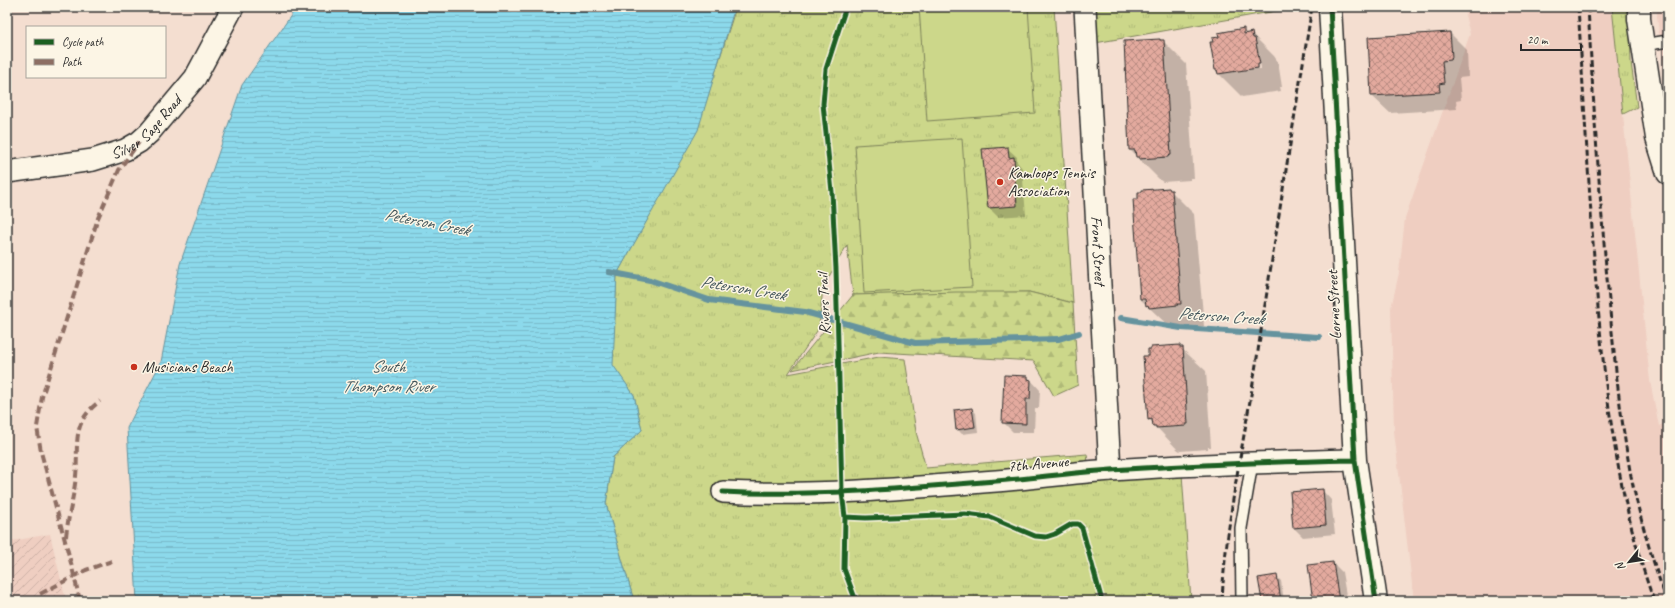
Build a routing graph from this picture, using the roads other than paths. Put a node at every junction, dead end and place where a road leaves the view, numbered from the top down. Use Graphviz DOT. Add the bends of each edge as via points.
graph roads {
  1 [pos="233,7"];
  2 [pos="1085,7"];
  3 [pos="1330,7"];
  4 [pos="1639,7"];
  5 [pos="1668,40"];
  6 [pos="1643,44"];
  7 [pos="7,172"];
  8 [pos="1668,174"];
  9 [pos="1355,460"];
  10 [pos="1252,463"];
  11 [pos="1110,470"];
  12 [pos="723,492"];
  13 [pos="1242,601"];
  14 [pos="1376,601"];
  1 -- 7 [label="street, Silver Sage Road" via="195,78 150,133 139,142 125,150 93,160"];
  2 -- 11 [label="street, Front Street"];
  3 -- 9 [label="street, Lorne Street"];
  4 -- 6 [label="street"];
  5 -- 6 [label="lane"];
  6 -- 8 [label="street" via="1656,138"];
  9 -- 10 [label="street, 7th Avenue"];
  9 -- 14 [label="street, Lorne Street"];
  10 -- 11 [label="street, 7th Avenue"];
  10 -- 13 [label="lane" via="1241,528"];
  11 -- 12 [label="street, 7th Avenue" via="842,492"];
}
